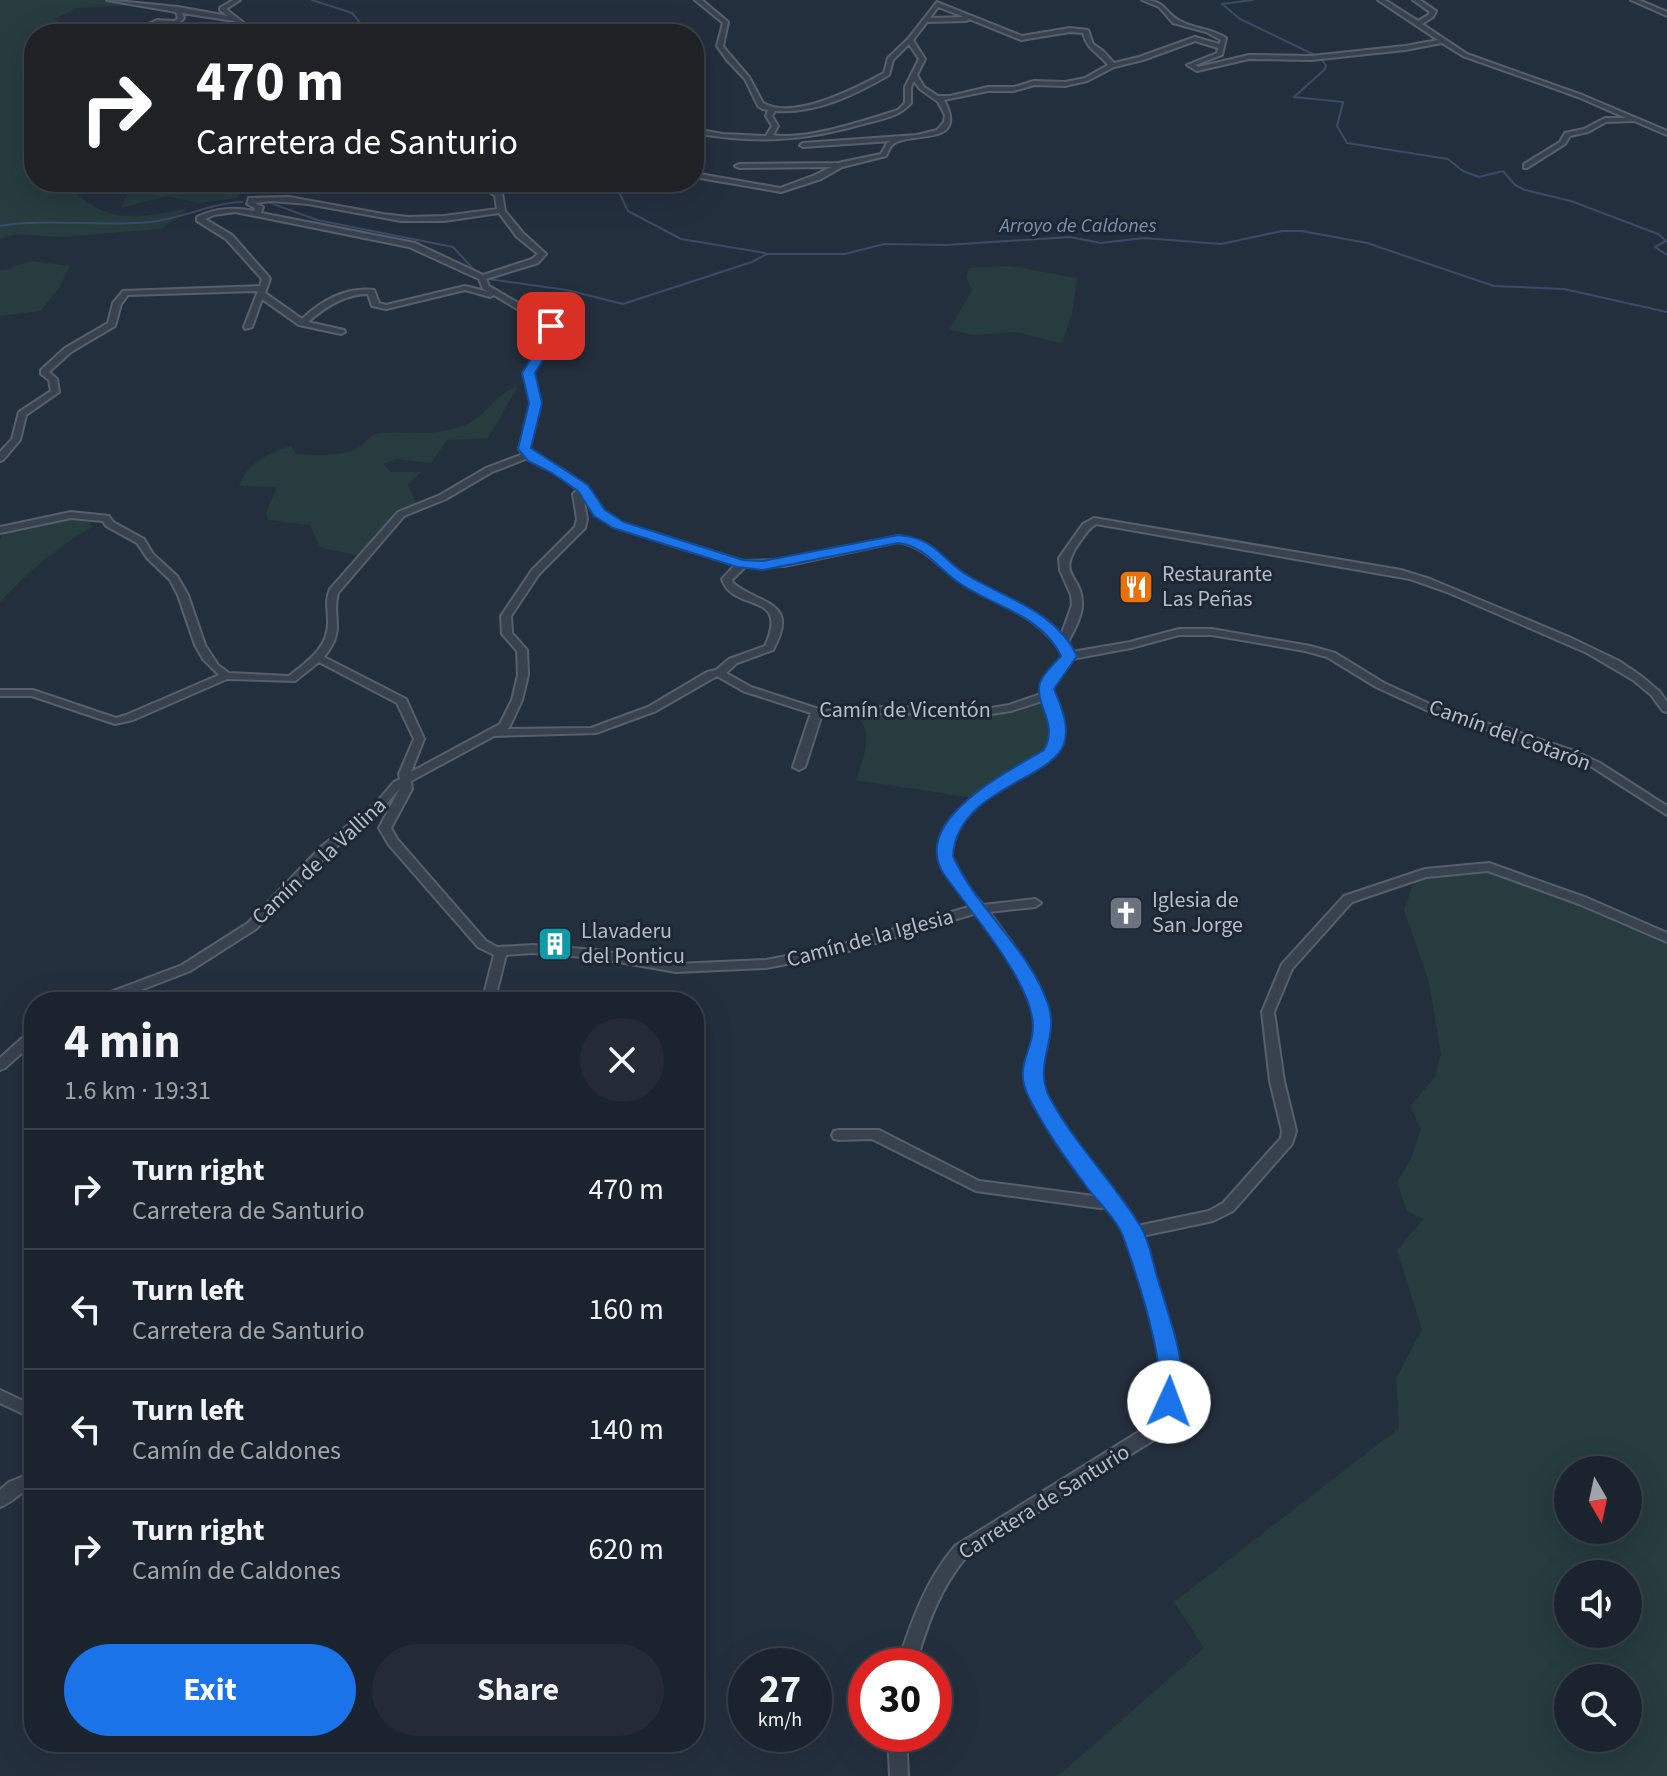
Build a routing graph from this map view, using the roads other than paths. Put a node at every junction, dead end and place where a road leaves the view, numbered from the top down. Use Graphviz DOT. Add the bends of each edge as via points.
graph roads {
  1 [pos="110,0"];
  2 [pos="237,0"];
  3 [pos="698,0"];
  4 [pos="1145,0"];
  5 [pos="1381,0"];
  6 [pos="1416,0"];
  7 [pos="1634,0"];
  8 [pos="935,2"];
  9 [pos="178,9"];
  10 [pos="1667,14"];
  11 [pos="234,19"];
  12 [pos="972,19"];
  13 [pos="925,20"];
  14 [pos="153,24"];
  15 [pos="241,24"];
  16 [pos="1418,24"];
  17 [pos="910,40"];
  18 [pos="1441,43"];
  19 [pos="1222,47"];
  20 [pos="1112,65"];
  21 [pos="913,74"];
  22 [pos="940,101"];
  23 [pos="772,109"];
  24 [pos="1636,120"];
  25 [pos="704,132"];
  26 [pos="1667,133"];
  27 [pos="927,135"];
  28 [pos="789,139"];
  29 [pos="840,165"];
  30 [pos="739,166"];
  31 [pos="1527,166"];
  32 [pos="704,177"];
  33 [pos="274,192"];
  34 [pos="495,192"];
  35 [pos="307,202"];
  36 [pos="501,211"];
  37 [pos="257,213"];
  38 [pos="482,278"];
  39 [pos="261,291"];
  40 [pos="508,302"];
  41 [pos="302,323"];
  42 [pos="248,327"];
  43 [pos="341,332"];
  44 [pos="528,455"];
  45 [pos="0,458"];
  46 [pos="583,488"];
  47 [pos="0,530"];
  48 [pos="742,564"];
  49 [pos="1066,649"];
  50 [pos="318,658"];
  51 [pos="719,673"];
  52 [pos="226,676"];
  53 [pos="0,693"];
  54 [pos="1047,696"];
  55 [pos="1667,709"];
  56 [pos="817,713"];
  57 [pos="493,733"];
  58 [pos="799,767"];
  59 [pos="405,779"];
  60 [pos="1648,797"];
  61 [pos="1667,797"];
  62 [pos="1667,811"];
  63 [pos="1035,903"];
  64 [pos="979,908"];
  65 [pos="1667,938"];
  66 [pos="501,951"];
  67 [pos="123,992"];
  68 [pos="491,992"];
  69 [pos="24,1044"];
  70 [pos="0,1065"];
  71 [pos="839,1135"];
  72 [pos="1111,1201"];
  73 [pos="1133,1232"];
  74 [pos="0,1396"];
  75 [pos="24,1408"];
  76 [pos="24,1483"];
  77 [pos="0,1500"];
  78 [pos="912,1648"];
  79 [pos="898,1752"];
  80 [pos="899,1776"];
  1 -- 9 [label="street"];
  2 -- 11 [label="street" via="222,9"];
  3 -- 23 [label="street" via="726,23 722,50 748,79 761,106"];
  4 -- 19 [label="street" via="1158,4 1181,25 1222,36"];
  5 -- 16 [label="street"];
  6 -- 16 [label="street" via="1433,11"];
  7 -- 10 [label="street"];
  8 -- 12 [label="street"];
  8 -- 13 [label="street"];
  9 -- 11 [label="street"];
  9 -- 14 [label="street" via="181,18 176,23"];
  11 -- 15 [label="street"];
  12 -- 13 [label="street"];
  12 -- 20 [label="street" via="1021,38 1086,31 1090,45"];
  13 -- 17 [label="street"];
  16 -- 18 [label="street"];
  17 -- 21 [label="street" via="922,56"];
  17 -- 23 [label="street" via="890,59 887,74 848,96 806,109"];
  18 -- 19 [label="street" via="1311,58 1254,56 1203,69 1189,67 1220,54"];
  18 -- 24 [label="street"];
  19 -- 20 [label="street" via="1195,39"];
  20 -- 22 [label="street" via="1065,84 1024,84"];
  21 -- 22 [label="street"];
  21 -- 28 [label="street" via="908,103 900,111 810,138"];
  22 -- 27 [label="street" via="948,119 939,131"];
  23 -- 28 [label="street" via="769,116 775,126 769,136"];
  24 -- 26 [label="street"];
  24 -- 31 [label="street" via="1605,120 1567,134 1563,143"];
  25 -- 28 [label="street"];
  27 -- 28 [label="street" via="809,146"];
  27 -- 29 [label="street" via="891,142 884,155"];
  29 -- 30 [label="street"];
  29 -- 32 [label="street" via="775,191"];
  33 -- 35 [label="street"];
  34 -- 36 [label="street"];
  35 -- 36 [label="street" via="404,219"];
  35 -- 37 [label="street" via="252,200 259,207"];
  36 -- 38 [label="street" via="542,254"];
  37 -- 38 [label="street" via="397,241"];
  37 -- 39 [label="street" via="235,210 200,219 229,237 263,273"];
  38 -- 40 [label="street"];
  39 -- 41 [label="street"];
  39 -- 42 [label="street"];
  39 -- 45 [label="street" via="126,293 117,303 112,324 68,350 44,372 53,379 55,392 22,414 16,440"];
  40 -- 41 [label="street" via="469,288 386,307 375,304 371,292 355,291"];
  40 -- 44 [label="street" via="553,331 529,373 536,403 525,437"];
  41 -- 43 [label="street"];
  44 -- 46 [label="street"];
  44 -- 50 [label="street" via="401,514 332,594 332,637"];
  46 -- 48 [label="street" via="599,513 630,531"];
  46 -- 57 [label="street" via="578,494 580,528 535,572 506,616 507,634 522,650 523,675 510,717"];
  47 -- 52 [label="street" via="71,515 106,518 141,541 152,562 178,583 202,653"];
  48 -- 49 [label="street" via="784,563 879,542 915,541 962,578 1023,609"];
  48 -- 51 [label="street" via="728,584 769,603 777,632 769,648 733,661"];
  49 -- 54 [label="street" via="1048,682"];
  49 -- 55 [label="street" via="1077,599 1064,558 1094,521 1437,582 1571,641 1650,688"];
  49 -- 60 [label="street, Camín del Cotarón" via="1131,645 1179,632 1212,632 1306,648 1331,655 1452,718 1570,753"];
  50 -- 52 [label="street" via="286,680"];
  50 -- 59 [label="street" via="402,701 419,739"];
  51 -- 56 [label="street, Camín de Vicentón" via="747,689"];
  51 -- 57 [label="street" via="652,709 592,731"];
  52 -- 53 [label="street" via="115,721 33,693"];
  54 -- 56 [label="street, Camín de Vicentón" via="985,712"];
  54 -- 64 [label="street, Carretera de Santurio" via="1058,728 1050,753 976,800 945,842 946,862"];
  56 -- 58 [label="street"];
  57 -- 59 [label="street, Camín de la Vallina"];
  59 -- 66 [label="street" via="406,789 386,825 387,833 482,944"];
  59 -- 67 [label="street, Camín de la Vallina" via="326,849 252,926 186,968"];
  60 -- 61 [label="street"];
  60 -- 62 [label="street, Camín del Cotarón"];
  63 -- 64 [label="street, Camín de la Iglesia"];
  64 -- 66 [label="street, Camín de la Iglesia" via="838,950 766,964 676,968 596,954"];
  64 -- 72 [label="street, Carretera de Santurio" via="1027,978 1043,1019 1031,1066 1038,1097"];
  65 -- 73 [label="street" via="1489,867 1425,873 1348,899 1289,962 1268,1012 1287,1140 1220,1212"];
  66 -- 68 [label="street"];
  69 -- 70 [label="street"];
  71 -- 72 [label="street" via="874,1134 976,1186"];
  72 -- 73 [label="street, Carretera de Santurio"];
  73 -- 78 [label="street, Carretera de Santurio" via="1171,1369 1162,1421 1139,1443 961,1551 929,1595"];
  74 -- 75 [label="street"];
  76 -- 77 [label="street"];
  79 -- 80 [label="street"];
}
